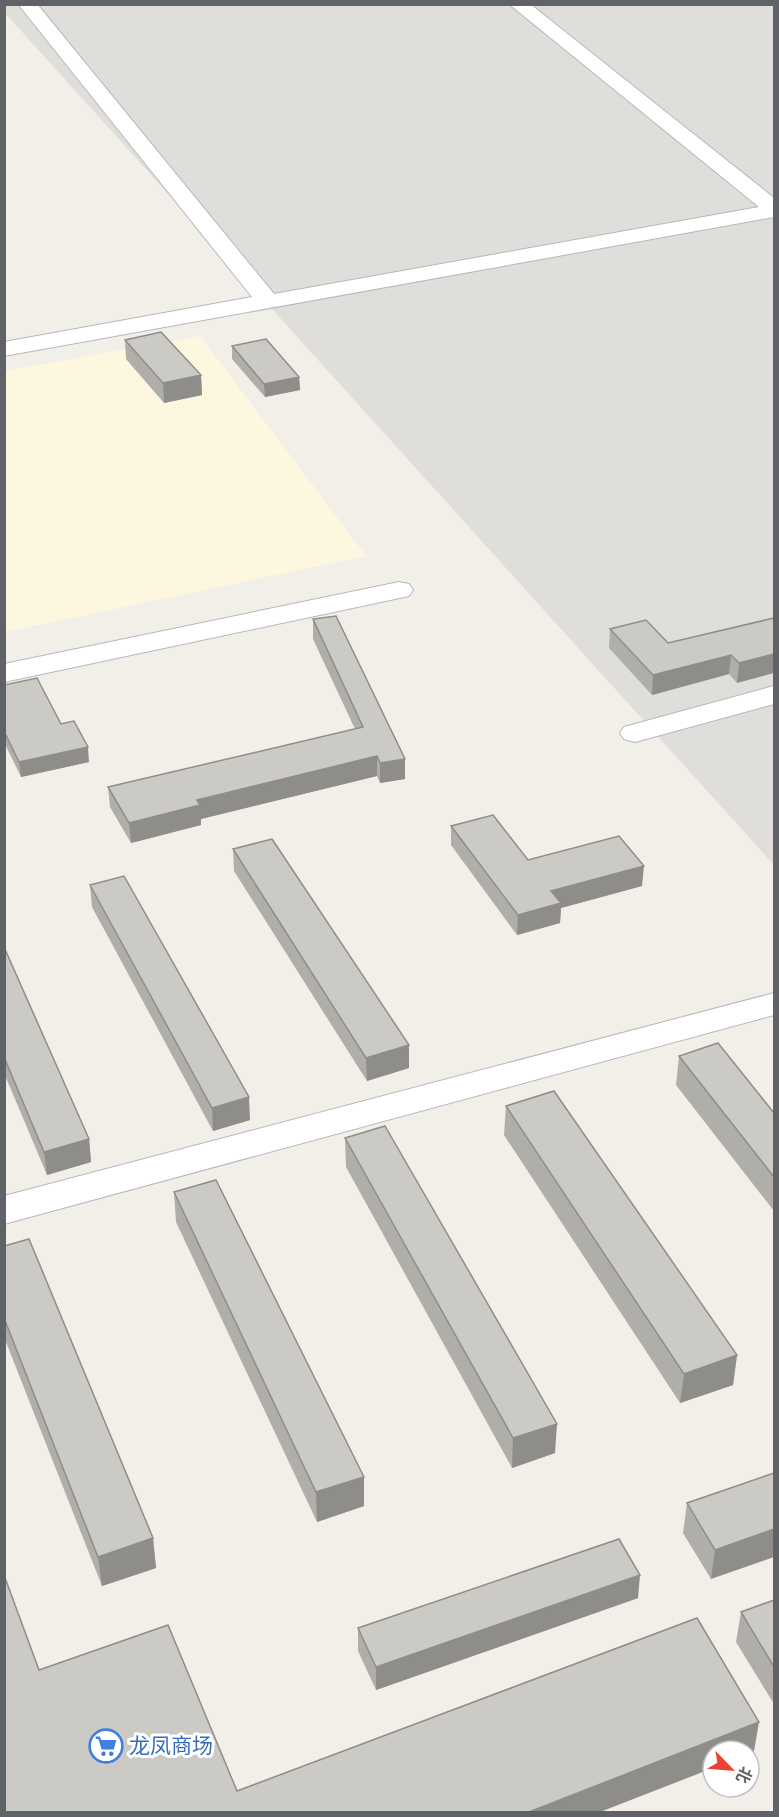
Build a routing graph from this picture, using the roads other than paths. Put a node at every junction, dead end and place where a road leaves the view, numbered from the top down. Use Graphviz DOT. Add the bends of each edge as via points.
graph roads {
  1 [pos="27,4"];
  2 [pos="518,4"];
  3 [pos="774,209"];
  4 [pos="269,303"];
  5 [pos="4,349"];
  6 [pos="399,590"];
  7 [pos="4,673"];
  8 [pos="774,696"];
  9 [pos="635,733"];
  10 [pos="774,1004"];
  11 [pos="4,1210"];
  1 -- 4 [label="street"];
  2 -- 3 [label="street"];
  3 -- 4 [label="street"];
  4 -- 5 [label="street"];
  6 -- 7 [label="street"];
  8 -- 9 [label="street"];
  10 -- 11 [label="street"];
}
